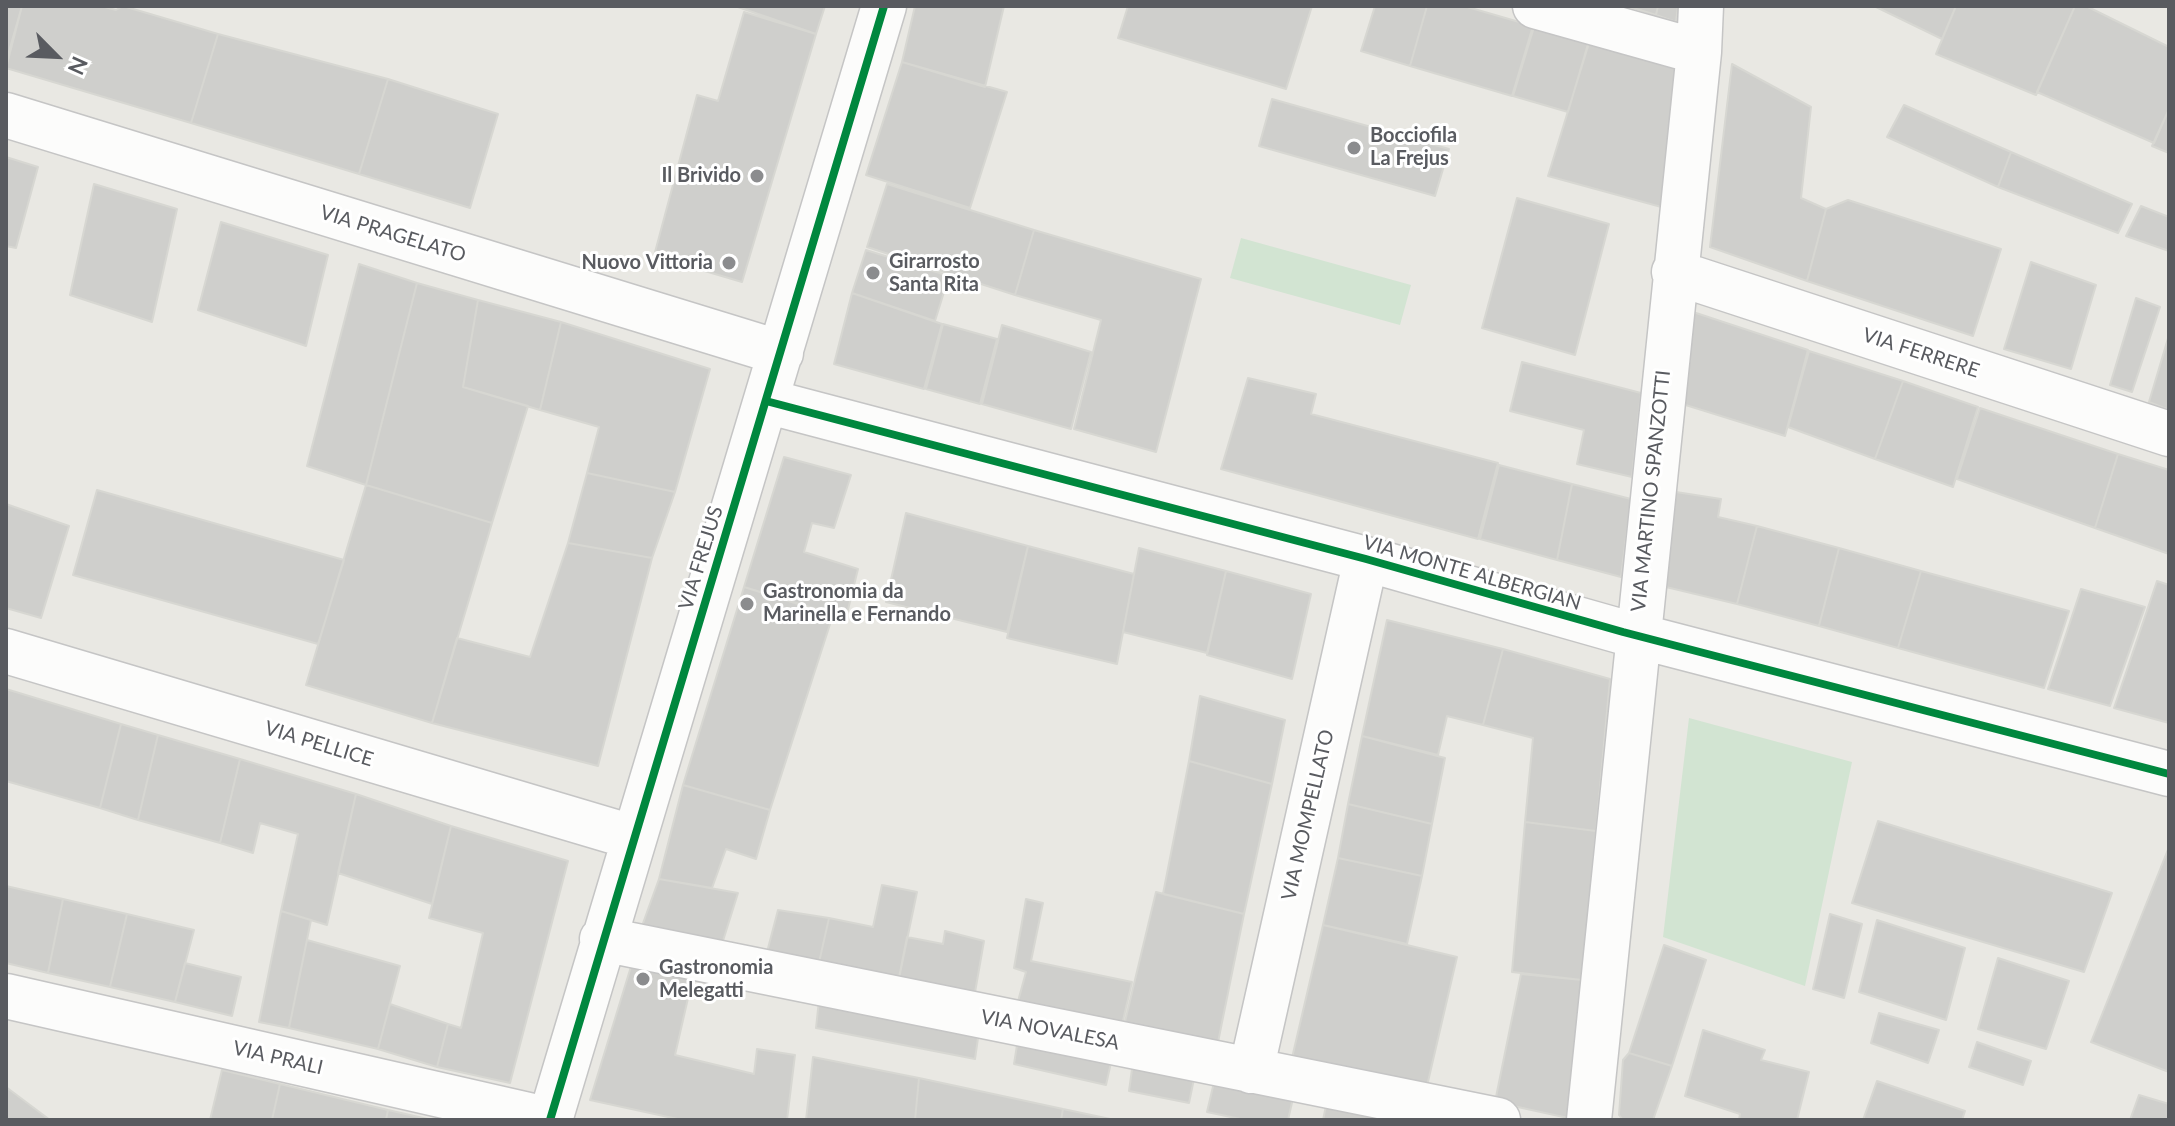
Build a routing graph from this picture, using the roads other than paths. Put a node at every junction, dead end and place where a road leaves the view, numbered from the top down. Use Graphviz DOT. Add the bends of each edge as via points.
graph roads {
  1 [pos="884,6"];
  2 [pos="1535,6"];
  3 [pos="1701,6"];
  4 [pos="1699,52"];
  5 [pos="6,115"];
  6 [pos="1674,272"];
  7 [pos="781,353"];
  8 [pos="766,401"];
  9 [pos="2169,434"];
  10 [pos="1366,559"];
  11 [pos="1637,636"];
  12 [pos="6,651"];
  13 [pos="2169,774"];
  14 [pos="632,837"];
  15 [pos="602,939"];
  16 [pos="6,996"];
  17 [pos="1251,1071"];
  18 [pos="550,1120"];
  19 [pos="1498,1120"];
  20 [pos="1589,1120"];
  1 -- 7 [label="street, VIA FREJUS"];
  2 -- 4 [label="street"];
  3 -- 4 [label="street, VIA MARTINO SPANZOTTI"];
  4 -- 6 [label="street, VIA MARTINO SPANZOTTI"];
  5 -- 7 [label="street, VIA PRAGELATO"];
  6 -- 9 [label="street, VIA FERRERE"];
  6 -- 11 [label="street, VIA MARTINO SPANZOTTI"];
  7 -- 8 [label="street, VIA FREJUS"];
  8 -- 10 [label="street, VIA MONTE ALBERGIAN"];
  8 -- 14 [label="street, VIA FREJUS"];
  10 -- 11 [label="street, VIA MONTE ALBERGIAN"];
  10 -- 17 [label="street, VIA MOMPELLATO"];
  11 -- 13 [label="street, VIA MONTE ALBERGIAN"];
  11 -- 20 [label="street, VIA MARTINO SPANZOTTI"];
  12 -- 14 [label="street, VIA PELLICE"];
  14 -- 15 [label="street, VIA FREJUS"];
  15 -- 17 [label="street, VIA NOVALESA"];
  15 -- 18 [label="street, VIA FREJUS"];
  16 -- 18 [label="street, VIA PRALI"];
  17 -- 19 [label="street, VIA NOVALESA"];
}
